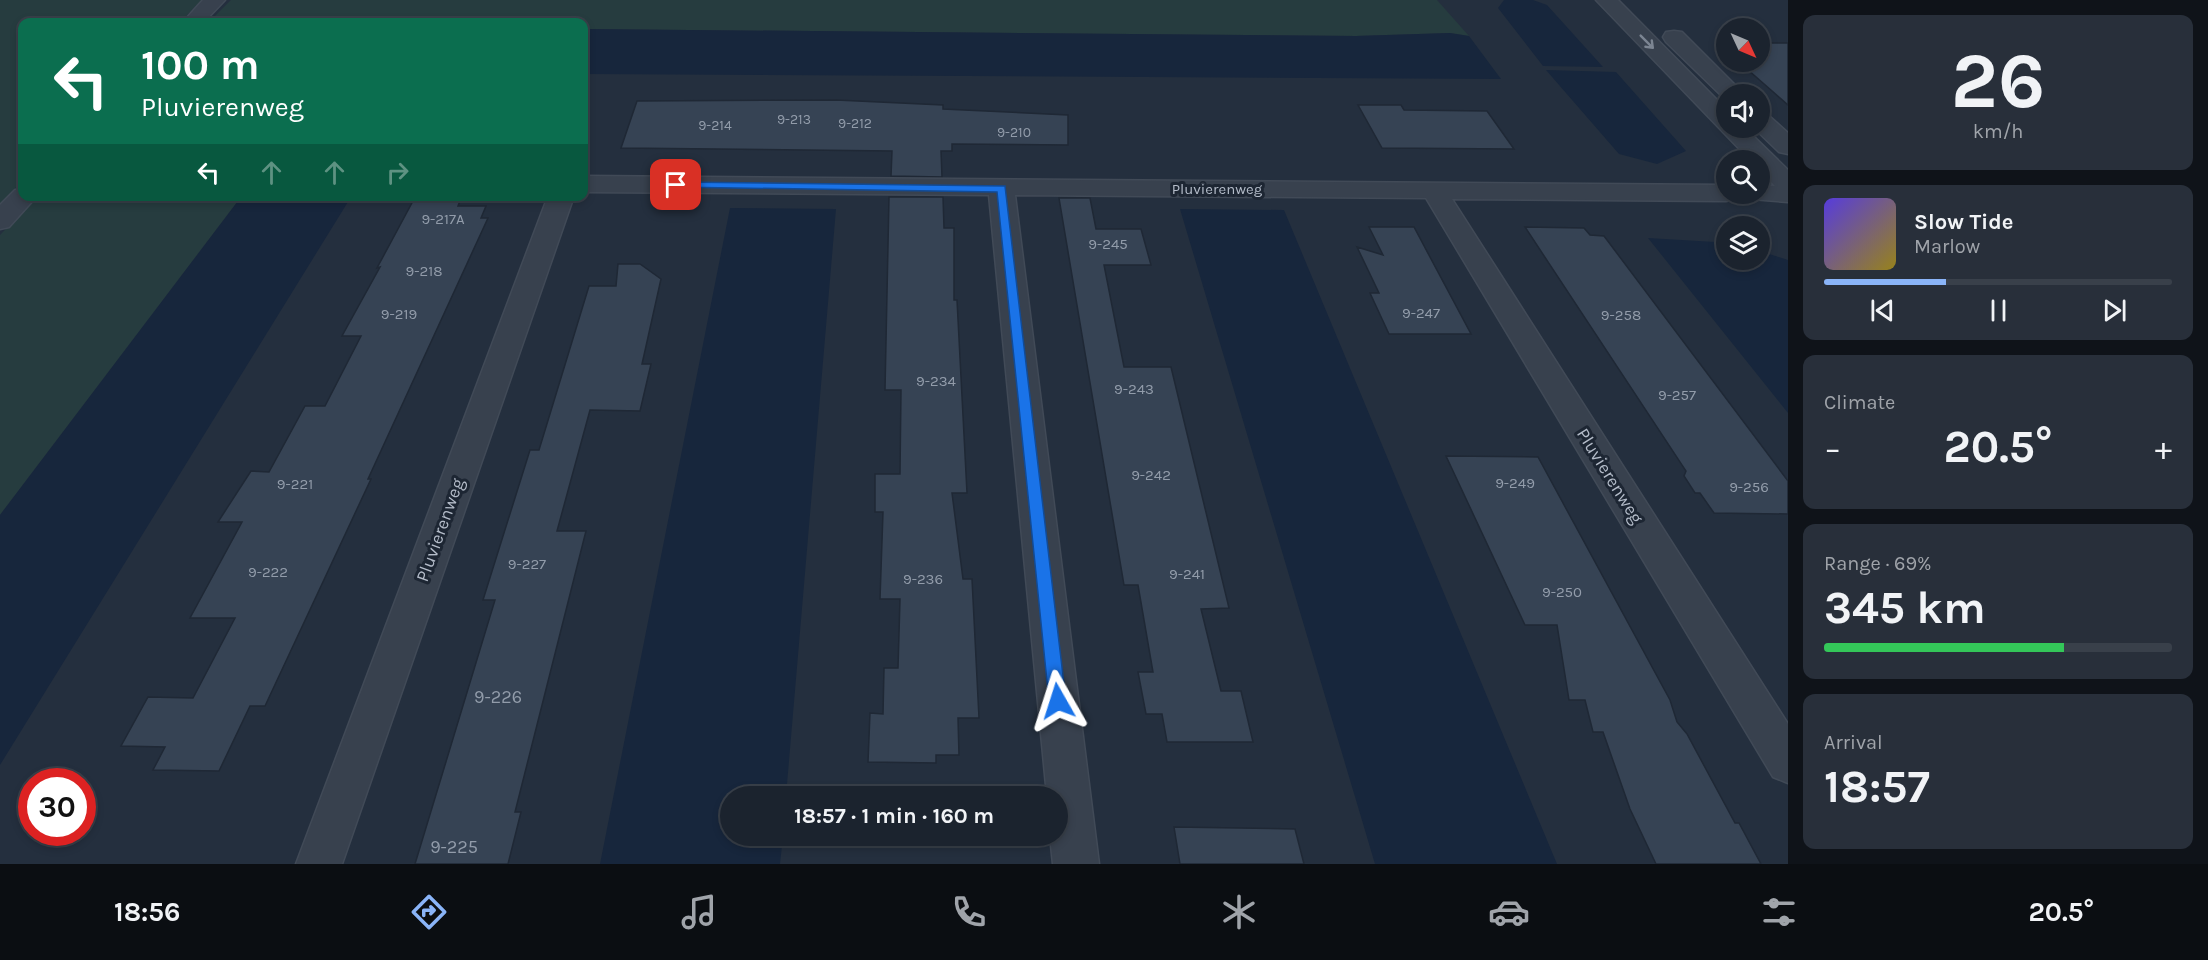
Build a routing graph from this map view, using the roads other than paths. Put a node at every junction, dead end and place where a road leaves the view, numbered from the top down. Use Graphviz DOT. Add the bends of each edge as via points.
graph roads {
  1 [pos="215,0"];
  2 [pos="1606,0"];
  3 [pos="198,18"];
  4 [pos="1660,24"];
  5 [pos="1723,84"];
  6 [pos="1716,112"];
  7 [pos="1770,130"];
  8 [pos="1742,138"];
  9 [pos="1788,147"];
  10 [pos="588,184"];
  11 [pos="1788,184"];
  12 [pos="1002,189"];
  13 [pos="1433,189"];
  14 [pos="1716,193"];
  15 [pos="1770,194"];
  16 [pos="1788,194"];
  17 [pos="19,201"];
  18 [pos="559,201"];
  19 [pos="0,221"];
  20 [pos="1788,762"];
  21 [pos="319,864"];
  22 [pos="1076,864"];
  1 -- 3 [label="street"];
  2 -- 6 [label="street, one-way"];
  4 -- 5 [label="street"];
  7 -- 9 [label="street"];
  8 -- 11 [label="street"];
  10 -- 12 [label="street, Pluvierenweg"];
  12 -- 13 [label="street, Pluvierenweg"];
  12 -- 22 [label="street"];
  13 -- 14 [label="street, Pluvierenweg"];
  13 -- 20 [label="street, Pluvierenweg"];
  15 -- 16 [label="street"];
  17 -- 19 [label="street"];
  18 -- 21 [label="street, Pluvierenweg"];
}
